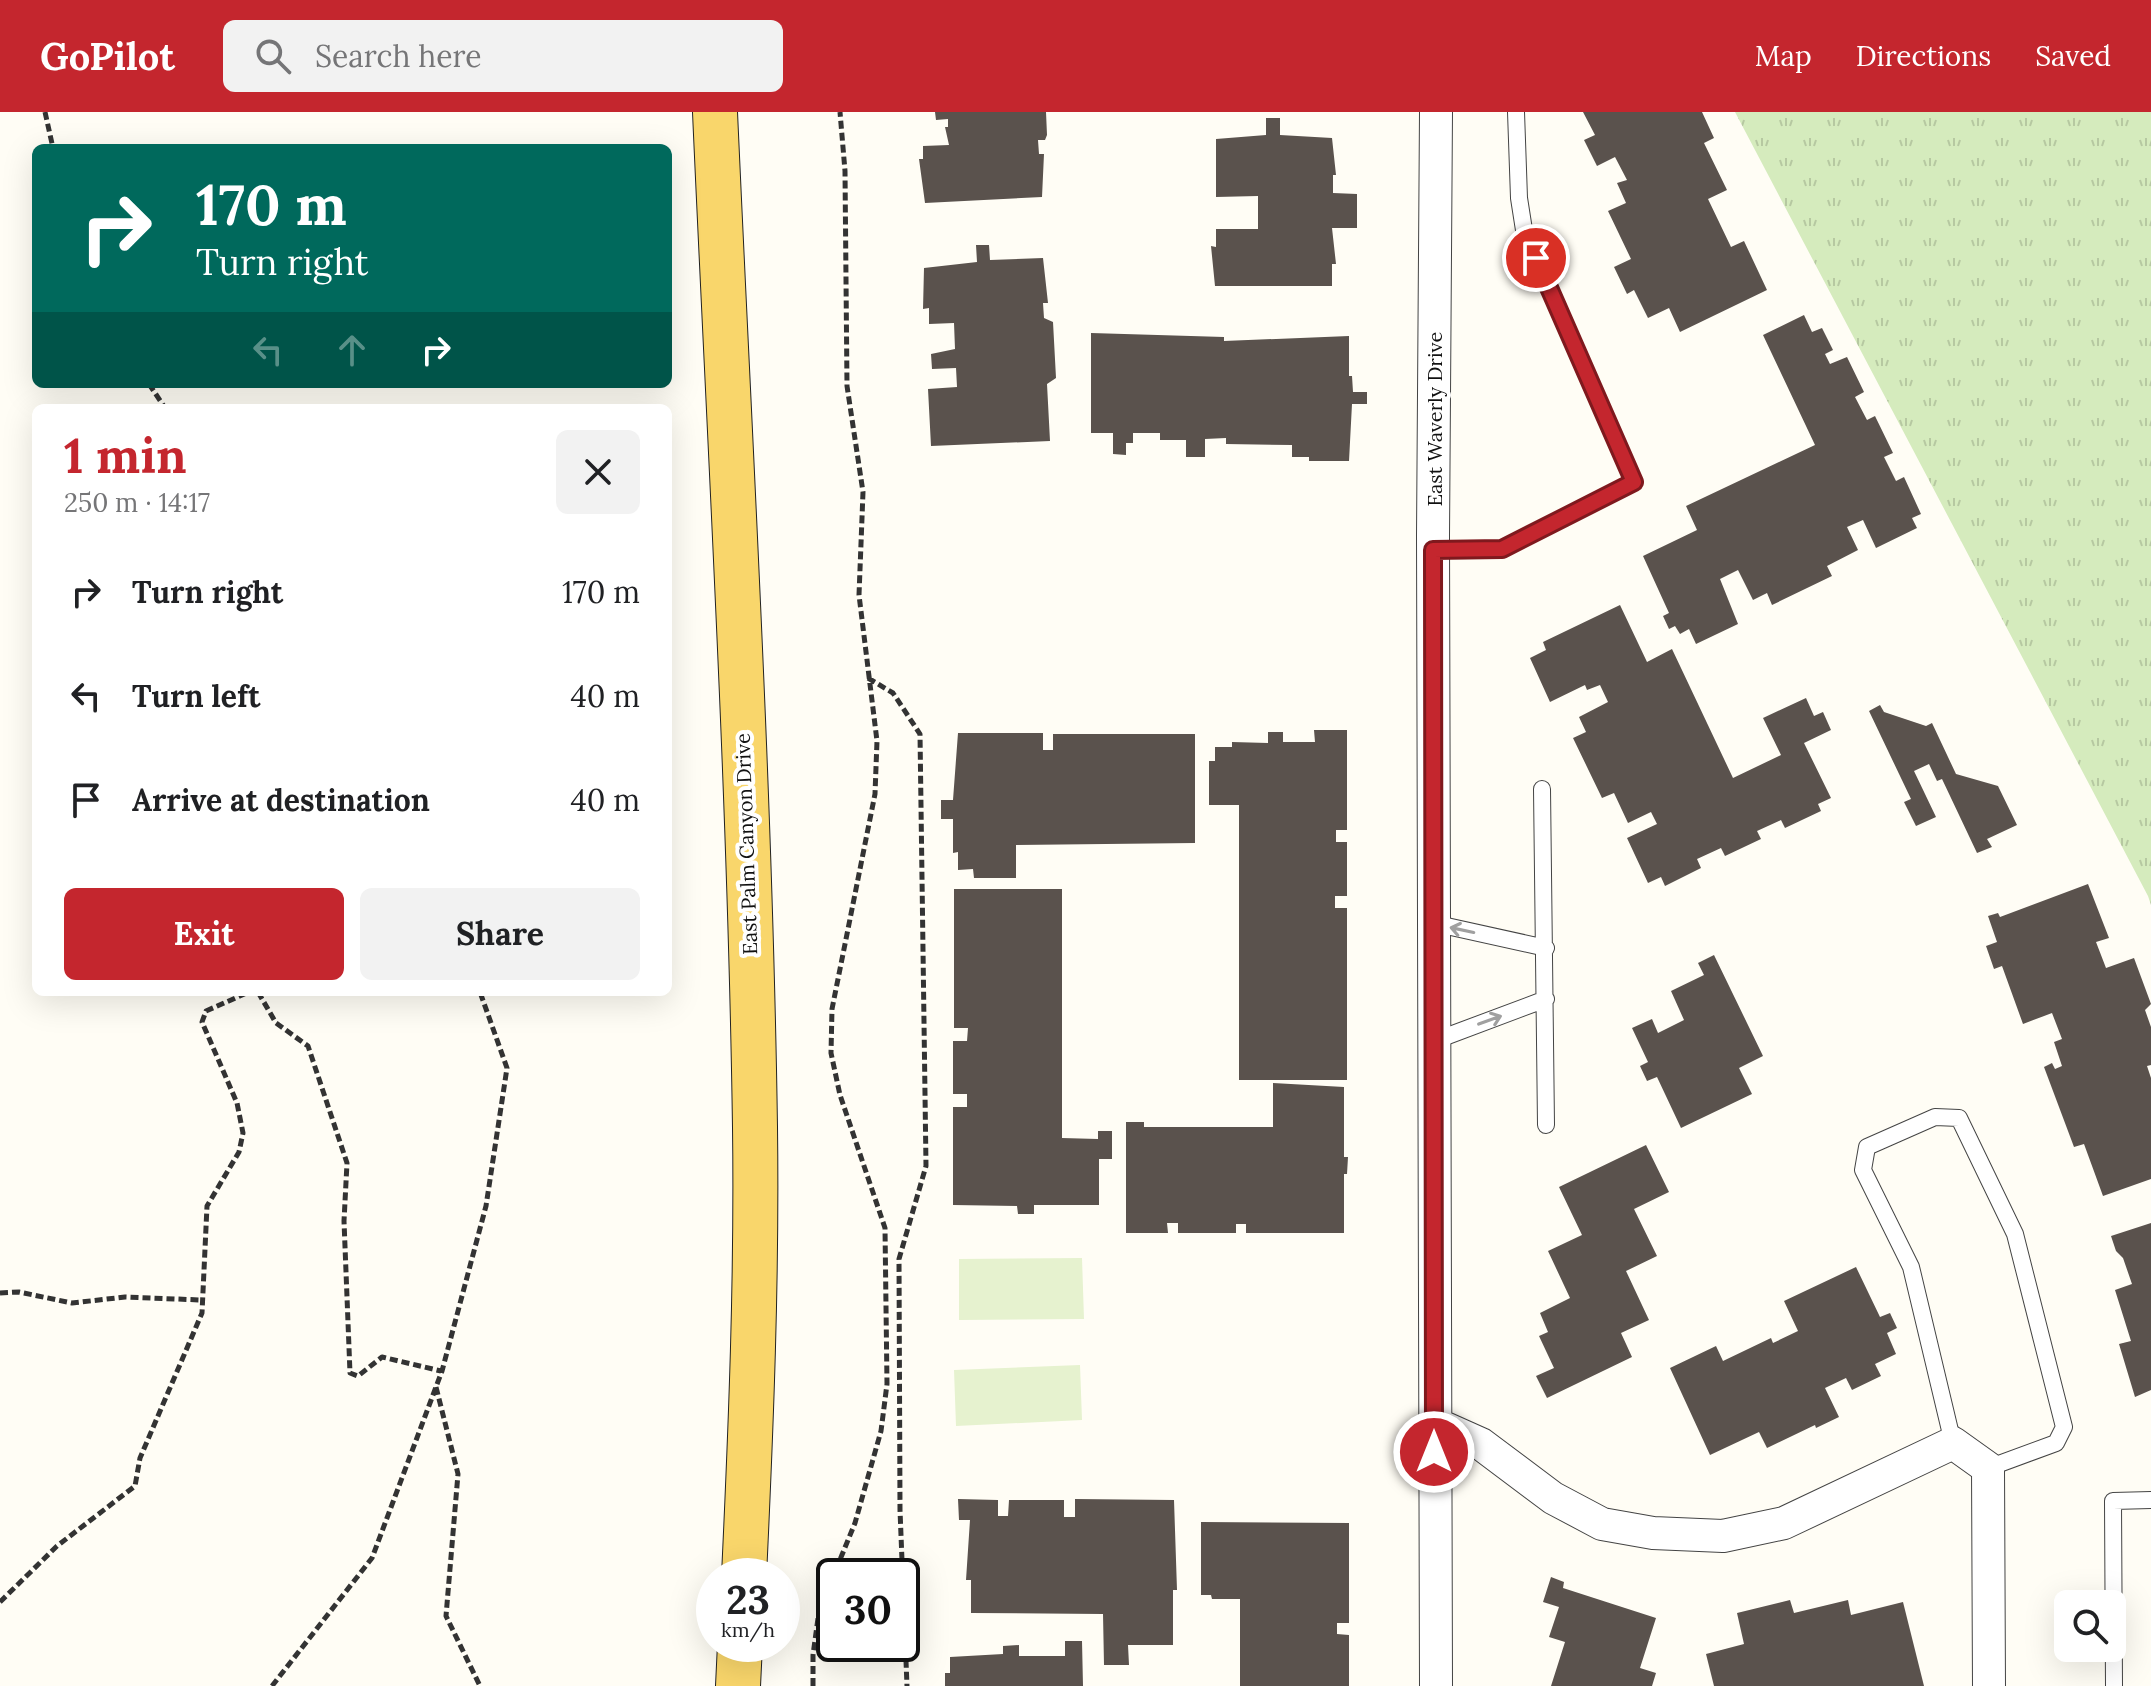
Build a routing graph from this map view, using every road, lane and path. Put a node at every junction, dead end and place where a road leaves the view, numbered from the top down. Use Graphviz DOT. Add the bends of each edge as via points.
graph roads {
  1 [pos="45,112"];
  2 [pos="715,112"];
  3 [pos="840,112"];
  4 [pos="1436,112"];
  5 [pos="1516,112"];
  6 [pos="52,144"];
  7 [pos="1433,550"];
  8 [pos="867,678"];
  9 [pos="1542,789"];
  10 [pos="1433,923"];
  11 [pos="1546,948"];
  12 [pos="240,996"];
  13 [pos="260,996"];
  14 [pos="481,996"];
  15 [pos="1546,999"];
  16 [pos="1434,1041"];
  17 [pos="1546,1125"];
  18 [pos="0,1293"];
  19 [pos="202,1300"];
  20 [pos="442,1371"];
  21 [pos="436,1387"];
  22 [pos="1434,1423"];
  23 [pos="1953,1443"];
  24 [pos="1988,1468"];
  25 [pos="2151,1500"];
  26 [pos="745,1558"];
  27 [pos="0,1602"];
  28 [pos="739,1662"];
  29 [pos="272,1686"];
  30 [pos="480,1686"];
  31 [pos="738,1686"];
  32 [pos="813,1686"];
  33 [pos="907,1686"];
  34 [pos="1436,1686"];
  35 [pos="1989,1686"];
  36 [pos="2114,1686"];
  1 -- 6 [label="path"];
  2 -- 26 [label="main road, East Palm Canyon Drive" via="755,1129"];
  3 -- 8 [label="path" via="847,386 863,492 859,595"];
  4 -- 7 [label="street, East Waverly Drive"];
  5 -- 7 [label="lane" via="1524,230 1634,482 1502,549"];
  7 -- 10 [label="street, East Waverly Drive"];
  8 -- 32 [label="path" via="877,741 875,794 832,1009 831,1053 885,1228 887,1384 881,1431 855,1523 819,1611"];
  8 -- 33 [label="path" via="893,693 920,734 926,1166 899,1259"];
  9 -- 11 [label="lane"];
  11 -- 10 [label="lane, one-way"];
  10 -- 16 [label="street, East Waverly Drive"];
  11 -- 15 [label="lane"];
  12 -- 19 [label="path" via="206,1011 202,1022 237,1103 243,1133 239,1152 207,1206"];
  13 -- 20 [label="path" via="276,1023 308,1046 347,1163 350,1373 358,1376 382,1357"];
  14 -- 20 [label="path" via="507,1068 486,1206"];
  16 -- 15 [label="lane, one-way"];
  15 -- 17 [label="lane"];
  16 -- 22 [label="street, East Waverly Drive"];
  18 -- 19 [label="path" via="72,1303 125,1297"];
  19 -- 27 [label="path" via="202,1313 140,1458 135,1486 57,1546"];
  20 -- 21 [label="path"];
  21 -- 29 [label="path" via="372,1558"];
  21 -- 30 [label="path" via="458,1474 446,1616"];
  22 -- 23 [label="street" via="1481,1444 1553,1498 1602,1524 1723,1536 1784,1523"];
  22 -- 34 [label="street, East Waverly Drive"];
  23 -- 24 [label="street"];
  23 -- 24 [label="lane" via="1911,1267 1863,1170 1867,1147 1935,1117 1959,1118 2015,1234 2064,1427 2056,1443"];
  24 -- 35 [label="street"];
  25 -- 36 [label="lane" via="2113,1501"];
  28 -- 31 [label="main road"];
}
